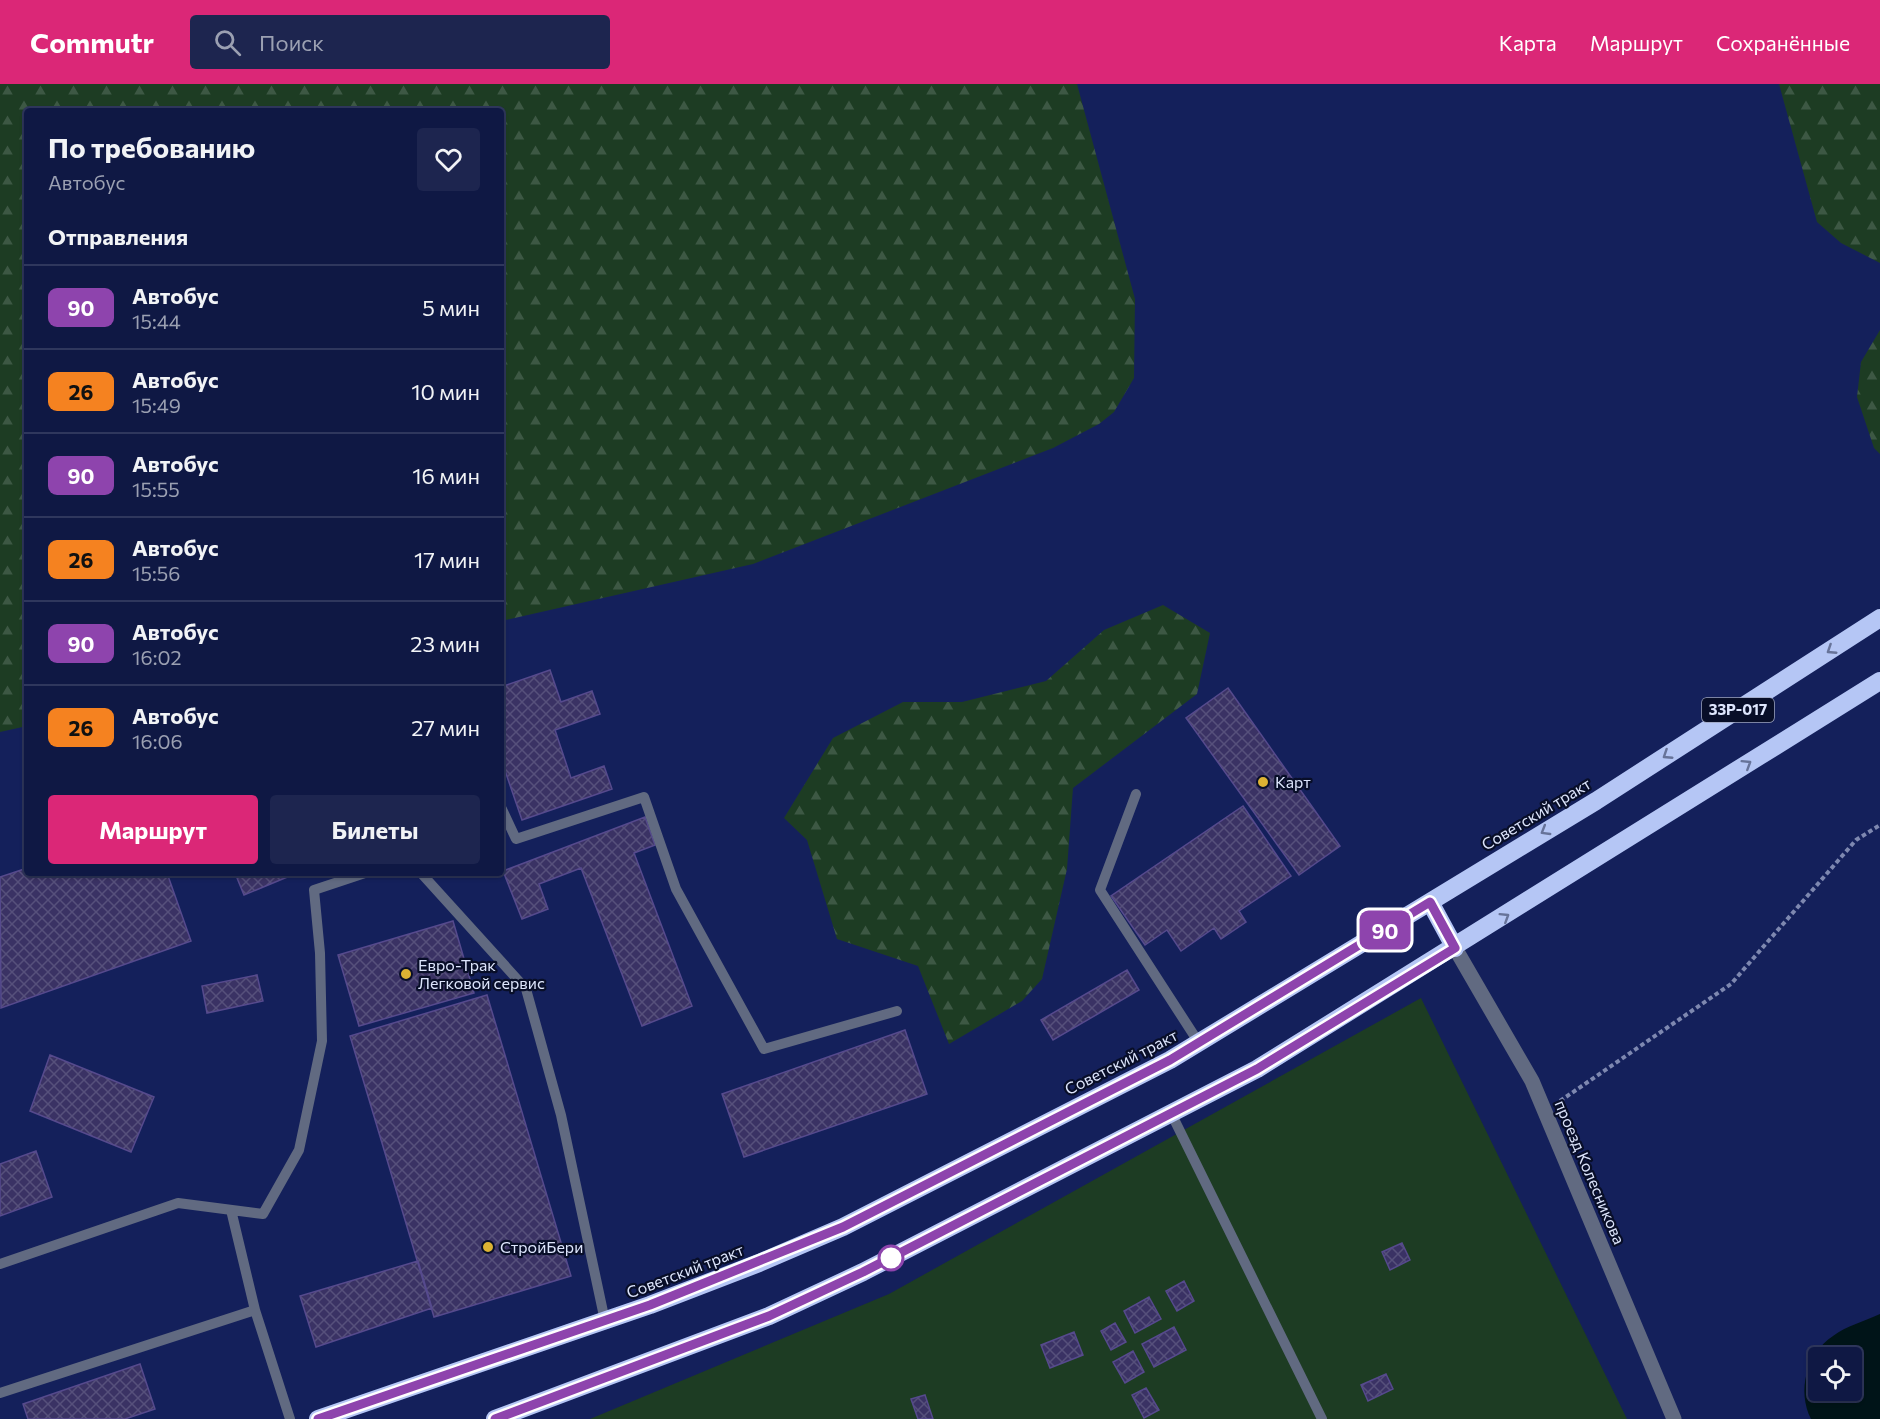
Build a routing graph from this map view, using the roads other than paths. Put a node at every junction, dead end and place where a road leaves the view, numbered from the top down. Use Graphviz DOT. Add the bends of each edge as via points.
graph roads {
  1 [pos="1880,618"];
  2 [pos="1880,681"];
  3 [pos="1136,794"];
  4 [pos="504,813"];
  5 [pos="356,876"];
  6 [pos="424,876"];
  7 [pos="1430,902"];
  8 [pos="1455,948"];
  9 [pos="897,1011"];
  10 [pos="1199,1043"];
  11 [pos="1171,1113"];
  12 [pos="231,1210"];
  13 [pos="0,1264"];
  14 [pos="255,1310"];
  15 [pos="605,1321"];
  16 [pos="0,1393"];
  17 [pos="290,1419"];
  18 [pos="318,1419"];
  19 [pos="495,1419"];
  20 [pos="1322,1419"];
  21 [pos="1674,1419"];
  1 -- 7 [label="highway, Советский тракт / 33Р-017, one-way" via="1596,801"];
  8 -- 2 [label="highway, 33Р-017, one-way"];
  3 -- 10 [label="lane" via="1100,890"];
  4 -- 9 [label="lane" via="516,839 644,797 676,889 764,1049"];
  5 -- 12 [label="lane" via="314,890 322,1041 299,1150 263,1214"];
  6 -- 15 [label="lane" via="526,989 561,1115"];
  7 -- 8 [label="highway"];
  7 -- 10 [label="highway, Советский тракт / 33Р-017"];
  8 -- 11 [label="highway, 33Р-017" via="1257,1069"];
  8 -- 21 [label="street, проезд Колесникова" via="1532,1081"];
  10 -- 15 [label="highway, Советский тракт / 33Р-017" via="843,1227"];
  11 -- 19 [label="highway, 33Р-017" via="863,1272 769,1316"];
  11 -- 20 [label="lane"];
  12 -- 13 [label="lane" via="178,1203"];
  12 -- 14 [label="lane"];
  14 -- 16 [label="lane"];
  14 -- 17 [label="lane"];
  15 -- 18 [label="highway, Советский тракт / 33Р-017"];
}
